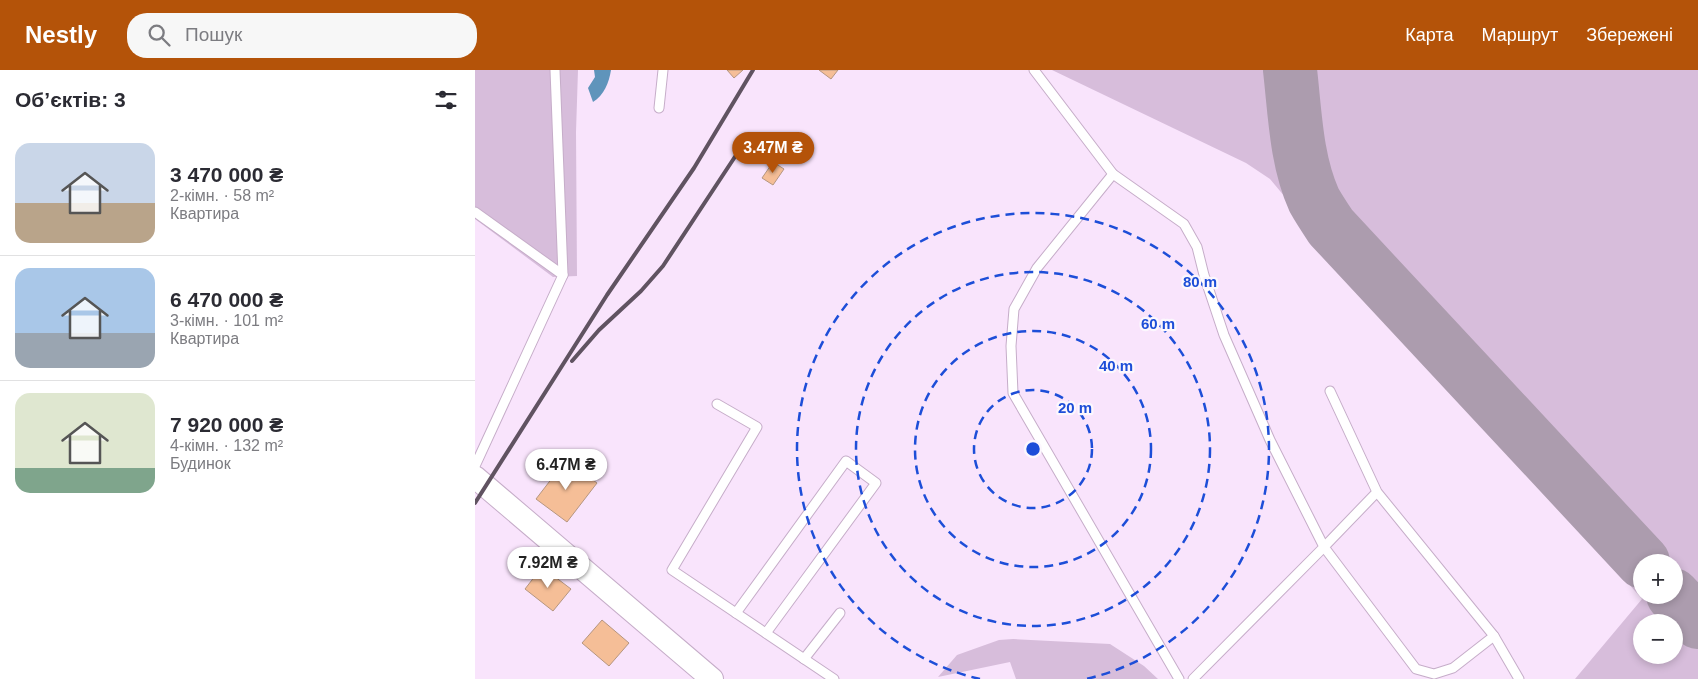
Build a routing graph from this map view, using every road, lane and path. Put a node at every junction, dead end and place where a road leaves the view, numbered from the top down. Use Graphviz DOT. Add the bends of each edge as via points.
graph roads {
  1 [pos="555,70"];
  2 [pos="663,70"];
  3 [pos="1034,70"];
  4 [pos="659,108"];
  5 [pos="1113,174"];
  6 [pos="475,212"];
  7 [pos="563,275"];
  8 [pos="1330,391"];
  9 [pos="717,404"];
  10 [pos="476,476"];
  11 [pos="1377,492"];
  12 [pos="1324,547"];
  13 [pos="736,613"];
  14 [pos="841,613"];
  15 [pos="766,633"];
  16 [pos="1494,636"];
  17 [pos="804,659"];
  18 [pos="712,679"];
  19 [pos="834,679"];
  20 [pos="1179,679"];
  21 [pos="1193,679"];
  22 [pos="1519,679"];
  1 -- 7 [label="lane"];
  2 -- 4 [label="lane"];
  3 -- 5 [label="lane"];
  5 -- 12 [label="lane" via="1184,224 1197,246 1224,335 1270,440"];
  5 -- 20 [label="lane" via="1037,268 1014,309 1011,346 1013,393"];
  6 -- 7 [label="lane"];
  7 -- 10 [label="lane"];
  8 -- 11 [label="lane"];
  9 -- 13 [label="lane" via="757,427 672,570"];
  10 -- 18 [label="street"];
  11 -- 12 [label="lane"];
  11 -- 16 [label="lane"];
  12 -- 16 [label="lane" via="1416,669 1434,674 1453,668"];
  12 -- 21 [label="lane"];
  13 -- 15 [label="lane"];
  13 -- 15 [label="lane" via="846,461 876,483"];
  14 -- 17 [label="lane"];
  15 -- 17 [label="lane"];
  16 -- 22 [label="lane"];
  17 -- 19 [label="lane"];
}
